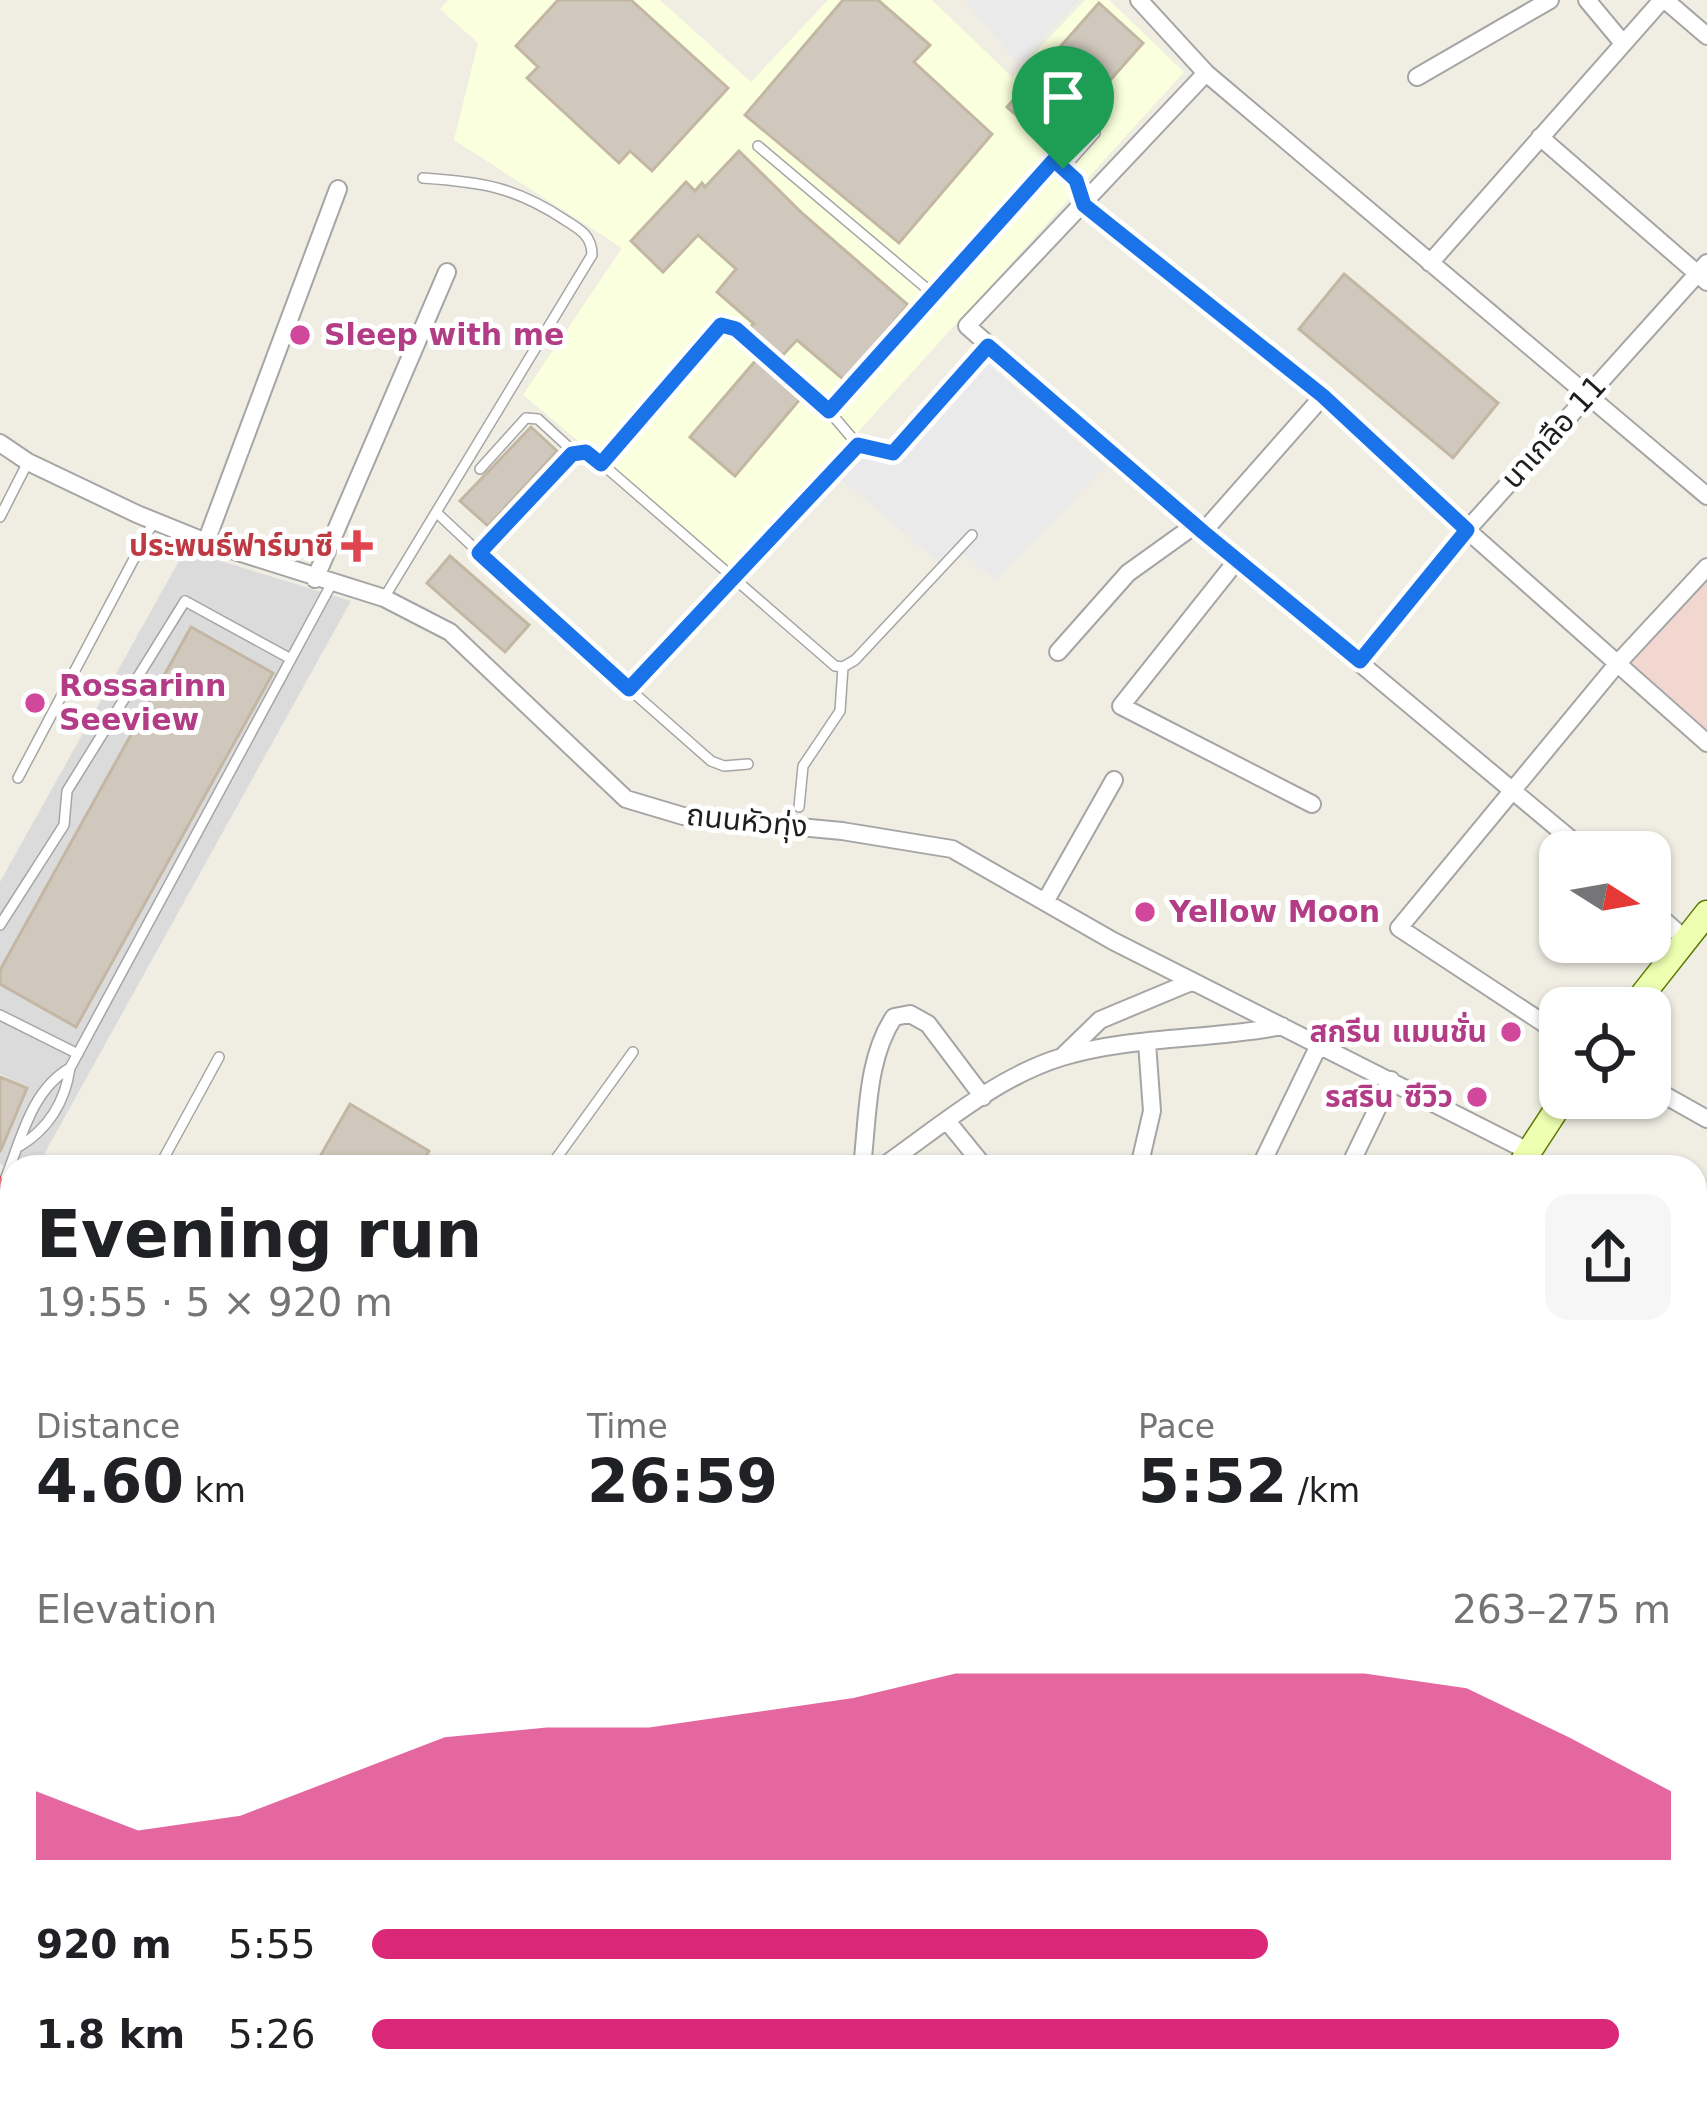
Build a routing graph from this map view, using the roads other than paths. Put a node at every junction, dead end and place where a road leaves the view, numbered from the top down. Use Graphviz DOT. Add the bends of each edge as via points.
graph roads {
  1 [pos="1138,0"];
  2 [pos="1550,0"];
  3 [pos="1587,0"];
  4 [pos="1664,0"];
  5 [pos="1707,36"];
  6 [pos="1622,42"];
  7 [pos="1206,73"];
  8 [pos="1417,77"];
  9 [pos="1095,134"];
  10 [pos="1540,137"];
  11 [pos="758,146"];
  12 [pos="1059,165"];
  13 [pos="423,178"];
  14 [pos="338,188"];
  15 [pos="1084,205"];
  16 [pos="1430,263"];
  17 [pos="447,272"];
  18 [pos="1704,273"];
  19 [pos="932,293"];
  20 [pos="988,346"];
  21 [pos="1323,396"];
  22 [pos="1586,396"];
  23 [pos="829,411"];
  24 [pos="0,442"];
  25 [pos="858,445"];
  26 [pos="575,453"];
  27 [pos="28,462"];
  28 [pos="601,464"];
  29 [pos="480,469"];
  30 [pos="1707,496"];
  31 [pos="437,513"];
  32 [pos="0,518"];
  33 [pos="154,521"];
  34 [pos="1199,529"];
  35 [pos="1467,530"];
  36 [pos="972,535"];
  37 [pos="206,542"];
  38 [pos="479,553"];
  39 [pos="1238,559"];
  40 [pos="1707,567"];
  41 [pos="731,578"];
  42 [pos="324,581"];
  43 [pos="384,598"];
  44 [pos="1058,652"];
  45 [pos="291,659"];
  46 [pos="1360,661"];
  47 [pos="1617,664"];
  48 [pos="844,667"];
  49 [pos="629,689"];
  50 [pos="1707,743"];
  51 [pos="748,764"];
  52 [pos="18,778"];
  53 [pos="1114,780"];
  54 [pos="1512,787"];
  55 [pos="1312,804"];
  56 [pos="799,806"];
  57 [pos="1562,831"];
  58 [pos="1045,902"];
  59 [pos="1707,913"];
  60 [pos="0,926"];
  61 [pos="1694,941"];
  62 [pos="1191,982"];
  63 [pos="1651,987"];
  64 [pos="0,1015"];
  65 [pos="1539,1020"];
  66 [pos="1282,1026"];
  67 [pos="1147,1043"];
  68 [pos="1319,1045"];
  69 [pos="633,1052"];
  70 [pos="78,1054"];
  71 [pos="219,1057"];
  72 [pos="1063,1057"];
  73 [pos="70,1068"];
  74 [pos="1391,1080"];
  75 [pos="983,1097"];
  76 [pos="1671,1099"];
  77 [pos="1550,1119"];
  78 [pos="1707,1119"];
  79 [pos="947,1121"];
  80 [pos="20,1146"];
  81 [pos="16,1155"];
  82 [pos="166,1155"];
  83 [pos="559,1155"];
  84 [pos="863,1155"];
  85 [pos="899,1155"];
  86 [pos="975,1155"];
  87 [pos="1142,1155"];
  88 [pos="1266,1155"];
  89 [pos="1355,1155"];
  90 [pos="1515,1155"];
  91 [pos="1525,1155"];
  1 -- 7 [label="street"];
  2 -- 8 [label="street"];
  3 -- 6 [label="street"];
  4 -- 5 [label="street"];
  4 -- 6 [label="street"];
  6 -- 10 [label="street"];
  7 -- 15 [label="street"];
  7 -- 16 [label="street"];
  9 -- 12 [label="lane"];
  10 -- 16 [label="street"];
  10 -- 18 [label="street"];
  11 -- 19 [label="lane"];
  12 -- 15 [label="lane" via="1076,180"];
  12 -- 19 [label="lane"];
  13 -- 31 [label="lane" via="519,192 580,229 592,246"];
  14 -- 37 [label="street"];
  15 -- 20 [label="street" via="968,326"];
  15 -- 21 [label="street"];
  16 -- 22 [label="street"];
  17 -- 42 [label="street"];
  18 -- 22 [label="street, นาเกลือ 11"];
  19 -- 23 [label="lane"];
  20 -- 25 [label="lane" via="893,453"];
  20 -- 34 [label="street"];
  21 -- 34 [label="street"];
  21 -- 35 [label="street"];
  22 -- 30 [label="street"];
  22 -- 35 [label="street, นาเกลือ 11"];
  23 -- 25 [label="lane"];
  23 -- 28 [label="lane" via="736,329 721,325"];
  24 -- 27 [label="street, ถนนหัวทุ่ง"];
  25 -- 41 [label="lane"];
  26 -- 28 [label="lane"];
  26 -- 29 [label="lane" via="538,419 526,418"];
  26 -- 38 [label="lane"];
  27 -- 32 [label="lane"];
  27 -- 33 [label="street, ถนนหัวทุ่ง"];
  28 -- 41 [label="lane"];
  31 -- 38 [label="lane"];
  31 -- 43 [label="lane"];
  33 -- 37 [label="street, ถนนหัวทุ่ง"];
  33 -- 52 [label="lane"];
  34 -- 39 [label="street"];
  34 -- 44 [label="street" via="1129,573"];
  35 -- 46 [label="street, นาเกลือ 11"];
  35 -- 47 [label="street"];
  36 -- 48 [label="lane"];
  37 -- 42 [label="street, ถนนหัวทุ่ง"];
  38 -- 49 [label="lane"];
  39 -- 46 [label="street"];
  39 -- 55 [label="street" via="1121,706"];
  40 -- 47 [label="street"];
  41 -- 48 [label="lane"];
  41 -- 49 [label="lane"];
  42 -- 43 [label="street, ถนนหัวทุ่ง"];
  42 -- 45 [label="lane"];
  43 -- 58 [label="street, ถนนหัวทุ่ง" via="450,632 626,799 683,817 952,849"];
  45 -- 60 [label="lane" via="185,601 68,791 64,825"];
  45 -- 70 [label="lane"];
  46 -- 54 [label="street"];
  47 -- 50 [label="street"];
  47 -- 54 [label="street"];
  48 -- 56 [label="lane" via="840,711 803,766"];
  49 -- 51 [label="lane" via="718,765"];
  53 -- 58 [label="street"];
  54 -- 57 [label="street"];
  54 -- 65 [label="street" via="1399,928"];
  58 -- 62 [label="street, ถนนหัวทุ่ง"];
  59 -- 61 [label="street"];
  61 -- 63 [label="street"];
  62 -- 66 [label="street, ถนนหัวทุ่ง"];
  62 -- 72 [label="street" via="1100,1020"];
  64 -- 70 [label="lane"];
  66 -- 67 [label="street"];
  66 -- 68 [label="street, ถนนหัวทุ่ง"];
  67 -- 72 [label="street"];
  67 -- 87 [label="street" via="1152,1111"];
  68 -- 74 [label="street, ถนนหัวทุ่ง"];
  68 -- 88 [label="street"];
  69 -- 83 [label="lane"];
  70 -- 73 [label="lane"];
  71 -- 82 [label="lane"];
  72 -- 75 [label="street"];
  73 -- 80 [label="lane" via="51,1079"];
  73 -- 80 [label="lane" via="67,1091 43,1132"];
  74 -- 89 [label="street"];
  74 -- 90 [label="street, ถนนหัวทุ่ง"];
  75 -- 79 [label="street"];
  75 -- 84 [label="street" via="928,1024 910,1013 894,1017 875,1060"];
  76 -- 78 [label="street"];
  77 -- 91 [label="street"];
  79 -- 85 [label="street"];
  79 -- 86 [label="street"];
  80 -- 81 [label="lane"];
}
